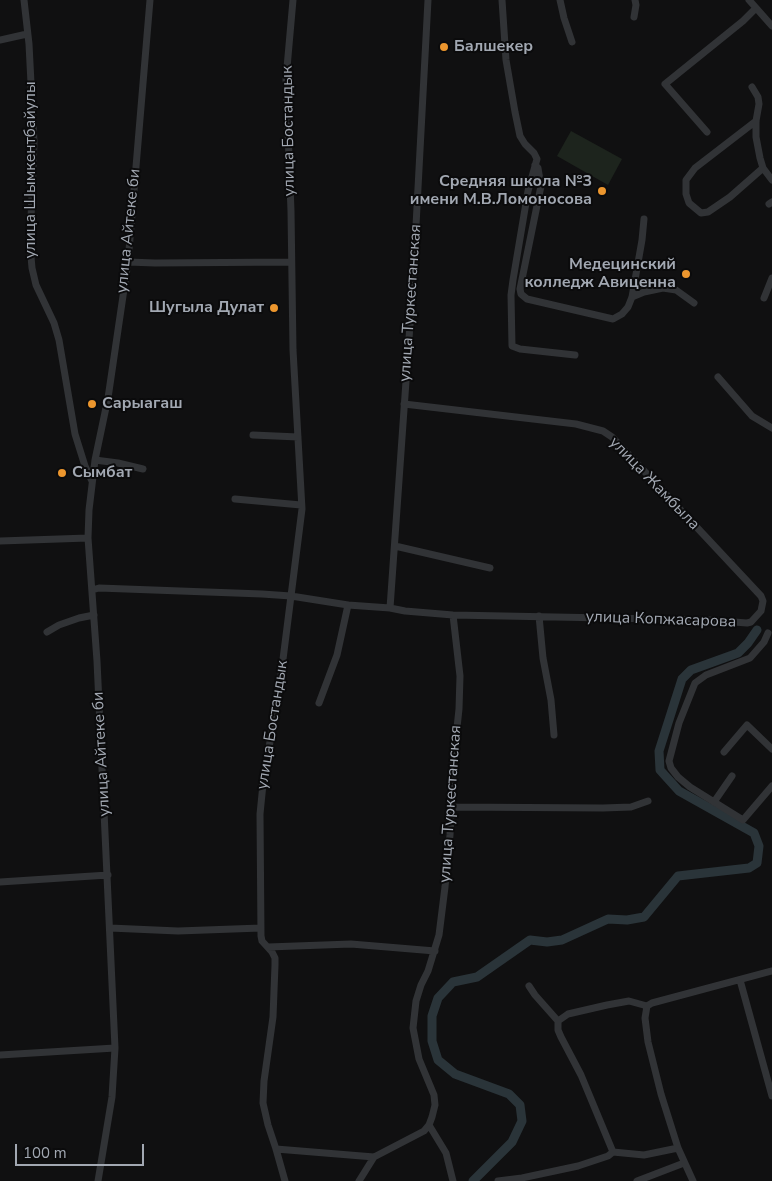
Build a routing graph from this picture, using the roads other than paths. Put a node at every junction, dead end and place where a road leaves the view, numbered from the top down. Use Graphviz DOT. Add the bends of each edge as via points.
graph roads {
  1 [pos="24,0"];
  2 [pos="150,0"];
  3 [pos="293,0"];
  4 [pos="428,0"];
  5 [pos="502,0"];
  6 [pos="560,0"];
  7 [pos="635,0"];
  8 [pos="749,0"];
  9 [pos="756,8"];
  10 [pos="634,17"];
  11 [pos="772,26"];
  12 [pos="27,34"];
  13 [pos="0,40"];
  14 [pos="572,42"];
  15 [pos="752,87"];
  16 [pos="756,122"];
  17 [pos="707,132"];
  18 [pos="535,165"];
  19 [pos="763,168"];
  20 [pos="772,180"];
  21 [pos="644,219"];
  22 [pos="128,262"];
  23 [pos="291,262"];
  24 [pos="772,278"];
  25 [pos="632,297"];
  26 [pos="764,298"];
  27 [pos="694,303"];
  28 [pos="576,355"];
  29 [pos="718,377"];
  30 [pos="404,404"];
  31 [pos="772,428"];
  32 [pos="253,435"];
  33 [pos="298,437"];
  34 [pos="95,460"];
  35 [pos="143,469"];
  36 [pos="92,481"];
  37 [pos="235,499"];
  38 [pos="302,505"];
  39 [pos="88,538"];
  40 [pos="0,541"];
  41 [pos="395,546"];
  42 [pos="490,568"];
  43 [pos="92,590"];
  44 [pos="291,596"];
  45 [pos="761,596"];
  46 [pos="348,605"];
  47 [pos="390,608"];
  48 [pos="94,615"];
  49 [pos="453,615"];
  50 [pos="539,616"];
  51 [pos="47,632"];
  52 [pos="768,634"];
  53 [pos="319,703"];
  54 [pos="554,735"];
  55 [pos="772,748"];
  56 [pos="724,752"];
  57 [pos="732,776"];
  58 [pos="772,786"];
  59 [pos="648,801"];
  60 [pos="714,802"];
  61 [pos="451,807"];
  62 [pos="108,875"];
  63 [pos="0,882"];
  64 [pos="110,928"];
  65 [pos="261,928"];
  66 [pos="268,947"];
  67 [pos="435,951"];
  68 [pos="772,971"];
  69 [pos="740,980"];
  70 [pos="529,986"];
  71 [pos="647,1006"];
  72 [pos="558,1020"];
  73 [pos="115,1048"];
  74 [pos="0,1055"];
  75 [pos="772,1096"];
  76 [pos="429,1125"];
  77 [pos="678,1148"];
  78 [pos="276,1149"];
  79 [pos="613,1152"];
  80 [pos="374,1157"];
  81 [pos="684,1163"];
  82 [pos="646,1179"];
  83 [pos="98,1181"];
  84 [pos="285,1181"];
  85 [pos="359,1181"];
  86 [pos="453,1181"];
  87 [pos="498,1181"];
  88 [pos="637,1181"];
  89 [pos="693,1181"];
  1 -- 12 [label="street, улица Шымкентбайулы"];
  2 -- 22 [label="street, улица Айтеке би"];
  3 -- 23 [label="street, улица Бостандык" via="286,79"];
  4 -- 30 [label="street, улица Туркестанская"];
  5 -- 18 [label="street" via="505,53 515,112 520,136 537,159"];
  6 -- 14 [label="street"];
  7 -- 10 [label="street"];
  8 -- 9 [label="street"];
  9 -- 11 [label="street"];
  9 -- 17 [label="street" via="665,84"];
  12 -- 13 [label="street"];
  12 -- 36 [label="street, улица Шымкентбайулы" via="34,142 32,268 36,285 54,322 75,434"];
  15 -- 16 [label="street" via="759,104"];
  16 -- 19 [label="street"];
  16 -- 19 [label="street" via="695,168 686,180 689,203 700,213 708,212"];
  18 -- 25 [label="street" via="541,186 521,294 528,299 613,319 622,314"];
  18 -- 28 [label="street" via="513,280 512,346"];
  19 -- 20 [label="street"];
  21 -- 25 [label="street"];
  22 -- 23 [label="street"];
  22 -- 34 [label="street, улица Айтеке би" via="108,398"];
  23 -- 33 [label="street, улица Бостандык"];
  24 -- 26 [label="street"];
  25 -- 27 [label="street" via="663,288 676,290"];
  29 -- 31 [label="street" via="752,416"];
  30 -- 41 [label="street, улица Туркестанская"];
  30 -- 45 [label="street, улица Жамбыла" via="576,424 603,431 646,472"];
  32 -- 33 [label="street"];
  33 -- 38 [label="street, улица Бостандык"];
  34 -- 35 [label="street"];
  34 -- 36 [label="street, улица Айтеке би"];
  36 -- 39 [label="street, улица Айтеке би"];
  37 -- 38 [label="street"];
  38 -- 44 [label="street, улица Бостандык"];
  39 -- 40 [label="street"];
  39 -- 43 [label="street, улица Айтеке би"];
  41 -- 42 [label="street"];
  41 -- 47 [label="street, улица Туркестанская"];
  43 -- 44 [label="street" via="158,589"];
  43 -- 48 [label="street, улица Айтеке би"];
  44 -- 46 [label="street"];
  44 -- 65 [label="street, улица Бостандык" via="260,814"];
  45 -- 50 [label="street, улица Копжасарова" via="761,611 750,623"];
  46 -- 47 [label="street"];
  46 -- 53 [label="street" via="337,655"];
  47 -- 49 [label="street"];
  48 -- 51 [label="street" via="59,624"];
  48 -- 62 [label="street, улица Айтеке би"];
  49 -- 50 [label="street, улица Копжасарова"];
  49 -- 61 [label="street, улица Туркестанская" via="460,676"];
  50 -- 54 [label="street"];
  52 -- 60 [label="street" via="750,658 706,675 695,684 679,724 669,756 671,768 690,787"];
  55 -- 56 [label="street" via="747,725"];
  57 -- 60 [label="street"];
  58 -- 60 [label="street" via="743,820"];
  59 -- 61 [label="street" via="631,807 612,808"];
  61 -- 67 [label="street, улица Туркестанская" via="445,887"];
  62 -- 63 [label="street"];
  62 -- 64 [label="street, улица Айтеке би"];
  64 -- 65 [label="street" via="178,931"];
  64 -- 73 [label="street, улица Айтеке би"];
  65 -- 66 [label="street, улица Бостандык" via="262,941"];
  66 -- 67 [label="street" via="351,944"];
  66 -- 78 [label="street, улица Бостандык" via="275,958 275,965 273,1017 263,1103"];
  67 -- 76 [label="street, улица Туркестанская" via="416,1000 413,1028 418,1059 434,1095 435,1105"];
  68 -- 69 [label="street"];
  69 -- 71 [label="street"];
  69 -- 75 [label="street"];
  70 -- 72 [label="street"];
  71 -- 72 [label="street" via="629,1001 568,1014"];
  71 -- 77 [label="street" via="648,1042"];
  72 -- 79 [label="street" via="558,1030"];
  73 -- 74 [label="street"];
  73 -- 83 [label="street, улица Айтеке би" via="109,1127"];
  76 -- 80 [label="street" via="424,1131"];
  76 -- 86 [label="street" via="446,1153"];
  77 -- 79 [label="street" via="644,1155"];
  77 -- 81 [label="street"];
  78 -- 80 [label="street"];
  78 -- 84 [label="street, улица Бостандык"];
  79 -- 87 [label="street" via="578,1166"];
  80 -- 85 [label="street"];
  81 -- 82 [label="street"];
  81 -- 89 [label="street"];
  82 -- 88 [label="street"];
}
